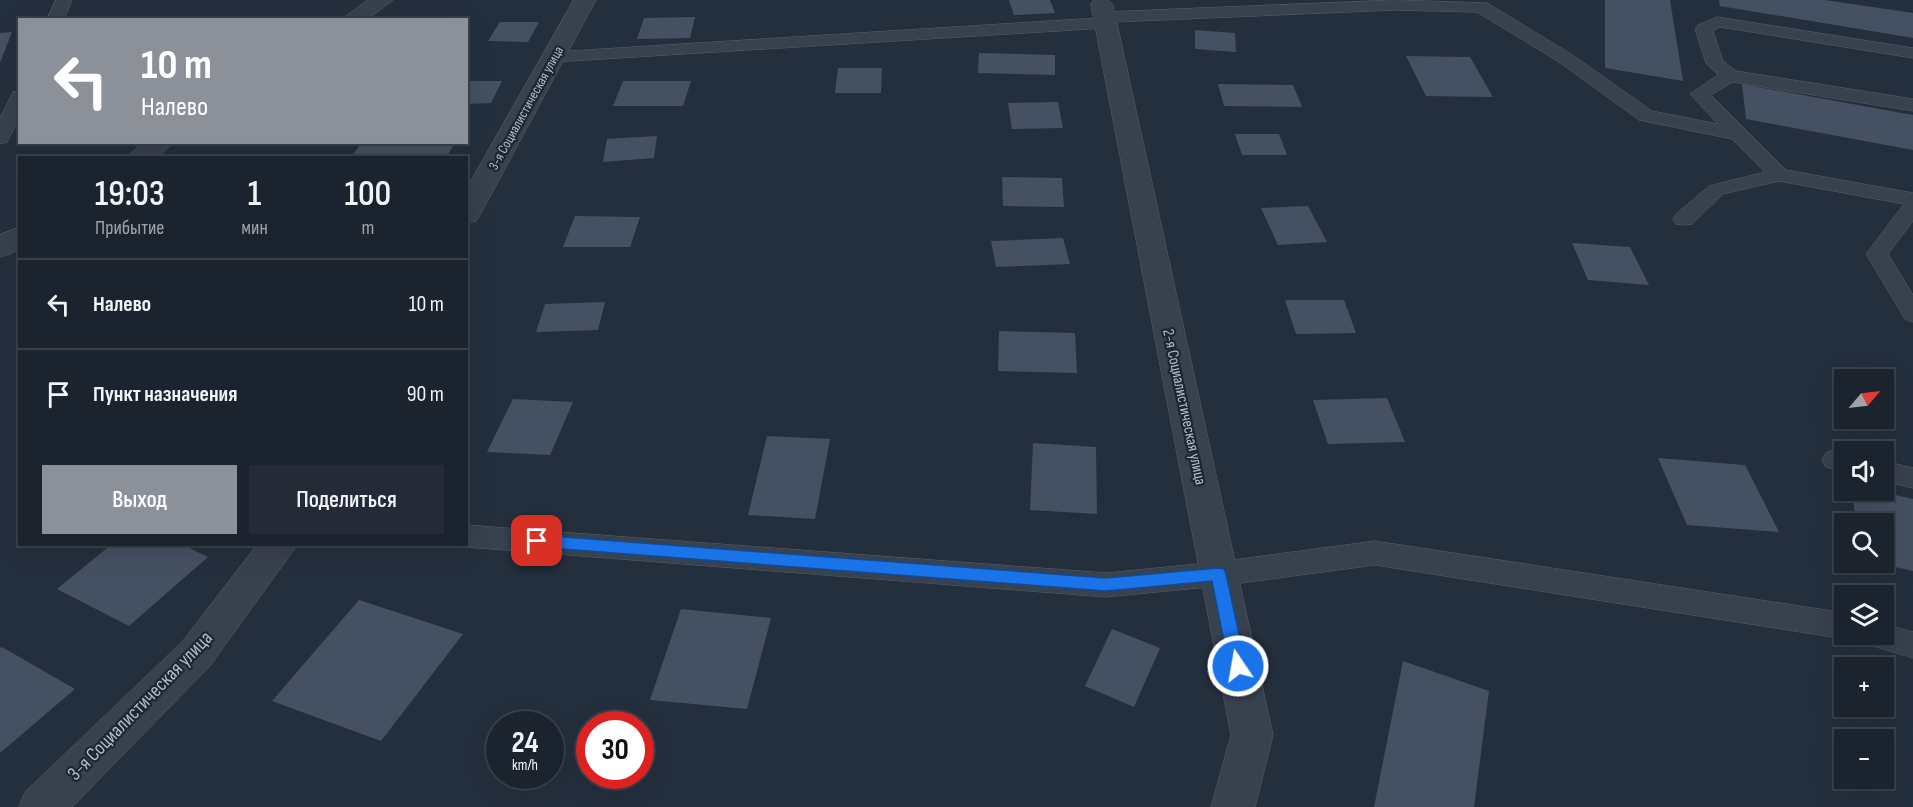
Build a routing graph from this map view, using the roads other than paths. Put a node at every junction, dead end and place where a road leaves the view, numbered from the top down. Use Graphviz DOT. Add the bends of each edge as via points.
graph roads {
  1 [pos="64,0"];
  2 [pos="382,0"];
  3 [pos="585,0"];
  4 [pos="1104,15"];
  5 [pos="56,18"];
  6 [pos="355,18"];
  7 [pos="1913,53"];
  8 [pos="554,57"];
  9 [pos="1730,76"];
  10 [pos="18,100"];
  11 [pos="1913,105"];
  12 [pos="1738,134"];
  13 [pos="0,138"];
  14 [pos="159,144"];
  15 [pos="142,156"];
  16 [pos="1779,175"];
  17 [pos="1913,199"];
  18 [pos="1913,206"];
  19 [pos="468,211"];
  20 [pos="1684,219"];
  21 [pos="18,236"];
  22 [pos="0,248"];
  23 [pos="1913,314"];
  24 [pos="1894,473"];
  25 [pos="1913,478"];
  26 [pos="468,536"];
  27 [pos="278,546"];
  28 [pos="1218,574"];
  29 [pos="1834,624"];
  30 [pos="1894,640"];
  31 [pos="1913,645"];
  32 [pos="41,807"];
  33 [pos="1233,807"];
  1 -- 5 [label="lane"];
  2 -- 6 [label="street"];
  3 -- 8 [label="street, 3-я Социалистическая улица"];
  4 -- 8 [label="lane"];
  4 -- 12 [label="lane" via="1395,5 1481,7 1565,58 1646,116"];
  4 -- 28 [label="street, 2-я Социалистическая улица"];
  7 -- 9 [label="lane" via="1717,22 1704,29 1715,63"];
  8 -- 19 [label="street, 3-я Социалистическая улица"];
  9 -- 11 [label="lane"];
  9 -- 12 [label="lane" via="1699,94"];
  10 -- 13 [label="lane"];
  12 -- 16 [label="lane"];
  14 -- 15 [label="street"];
  16 -- 17 [label="lane"];
  16 -- 20 [label="lane" via="1716,190"];
  18 -- 23 [label="lane" via="1877,254"];
  21 -- 22 [label="street"];
  24 -- 25 [label="lane"];
  26 -- 28 [label="lane" via="1106,585"];
  27 -- 32 [label="street, 3-я Социалистическая улица" via="196,654"];
  28 -- 29 [label="lane" via="1375,553"];
  28 -- 33 [label="street, 2-я Социалистическая улица" via="1252,735"];
  30 -- 31 [label="lane"];
}
